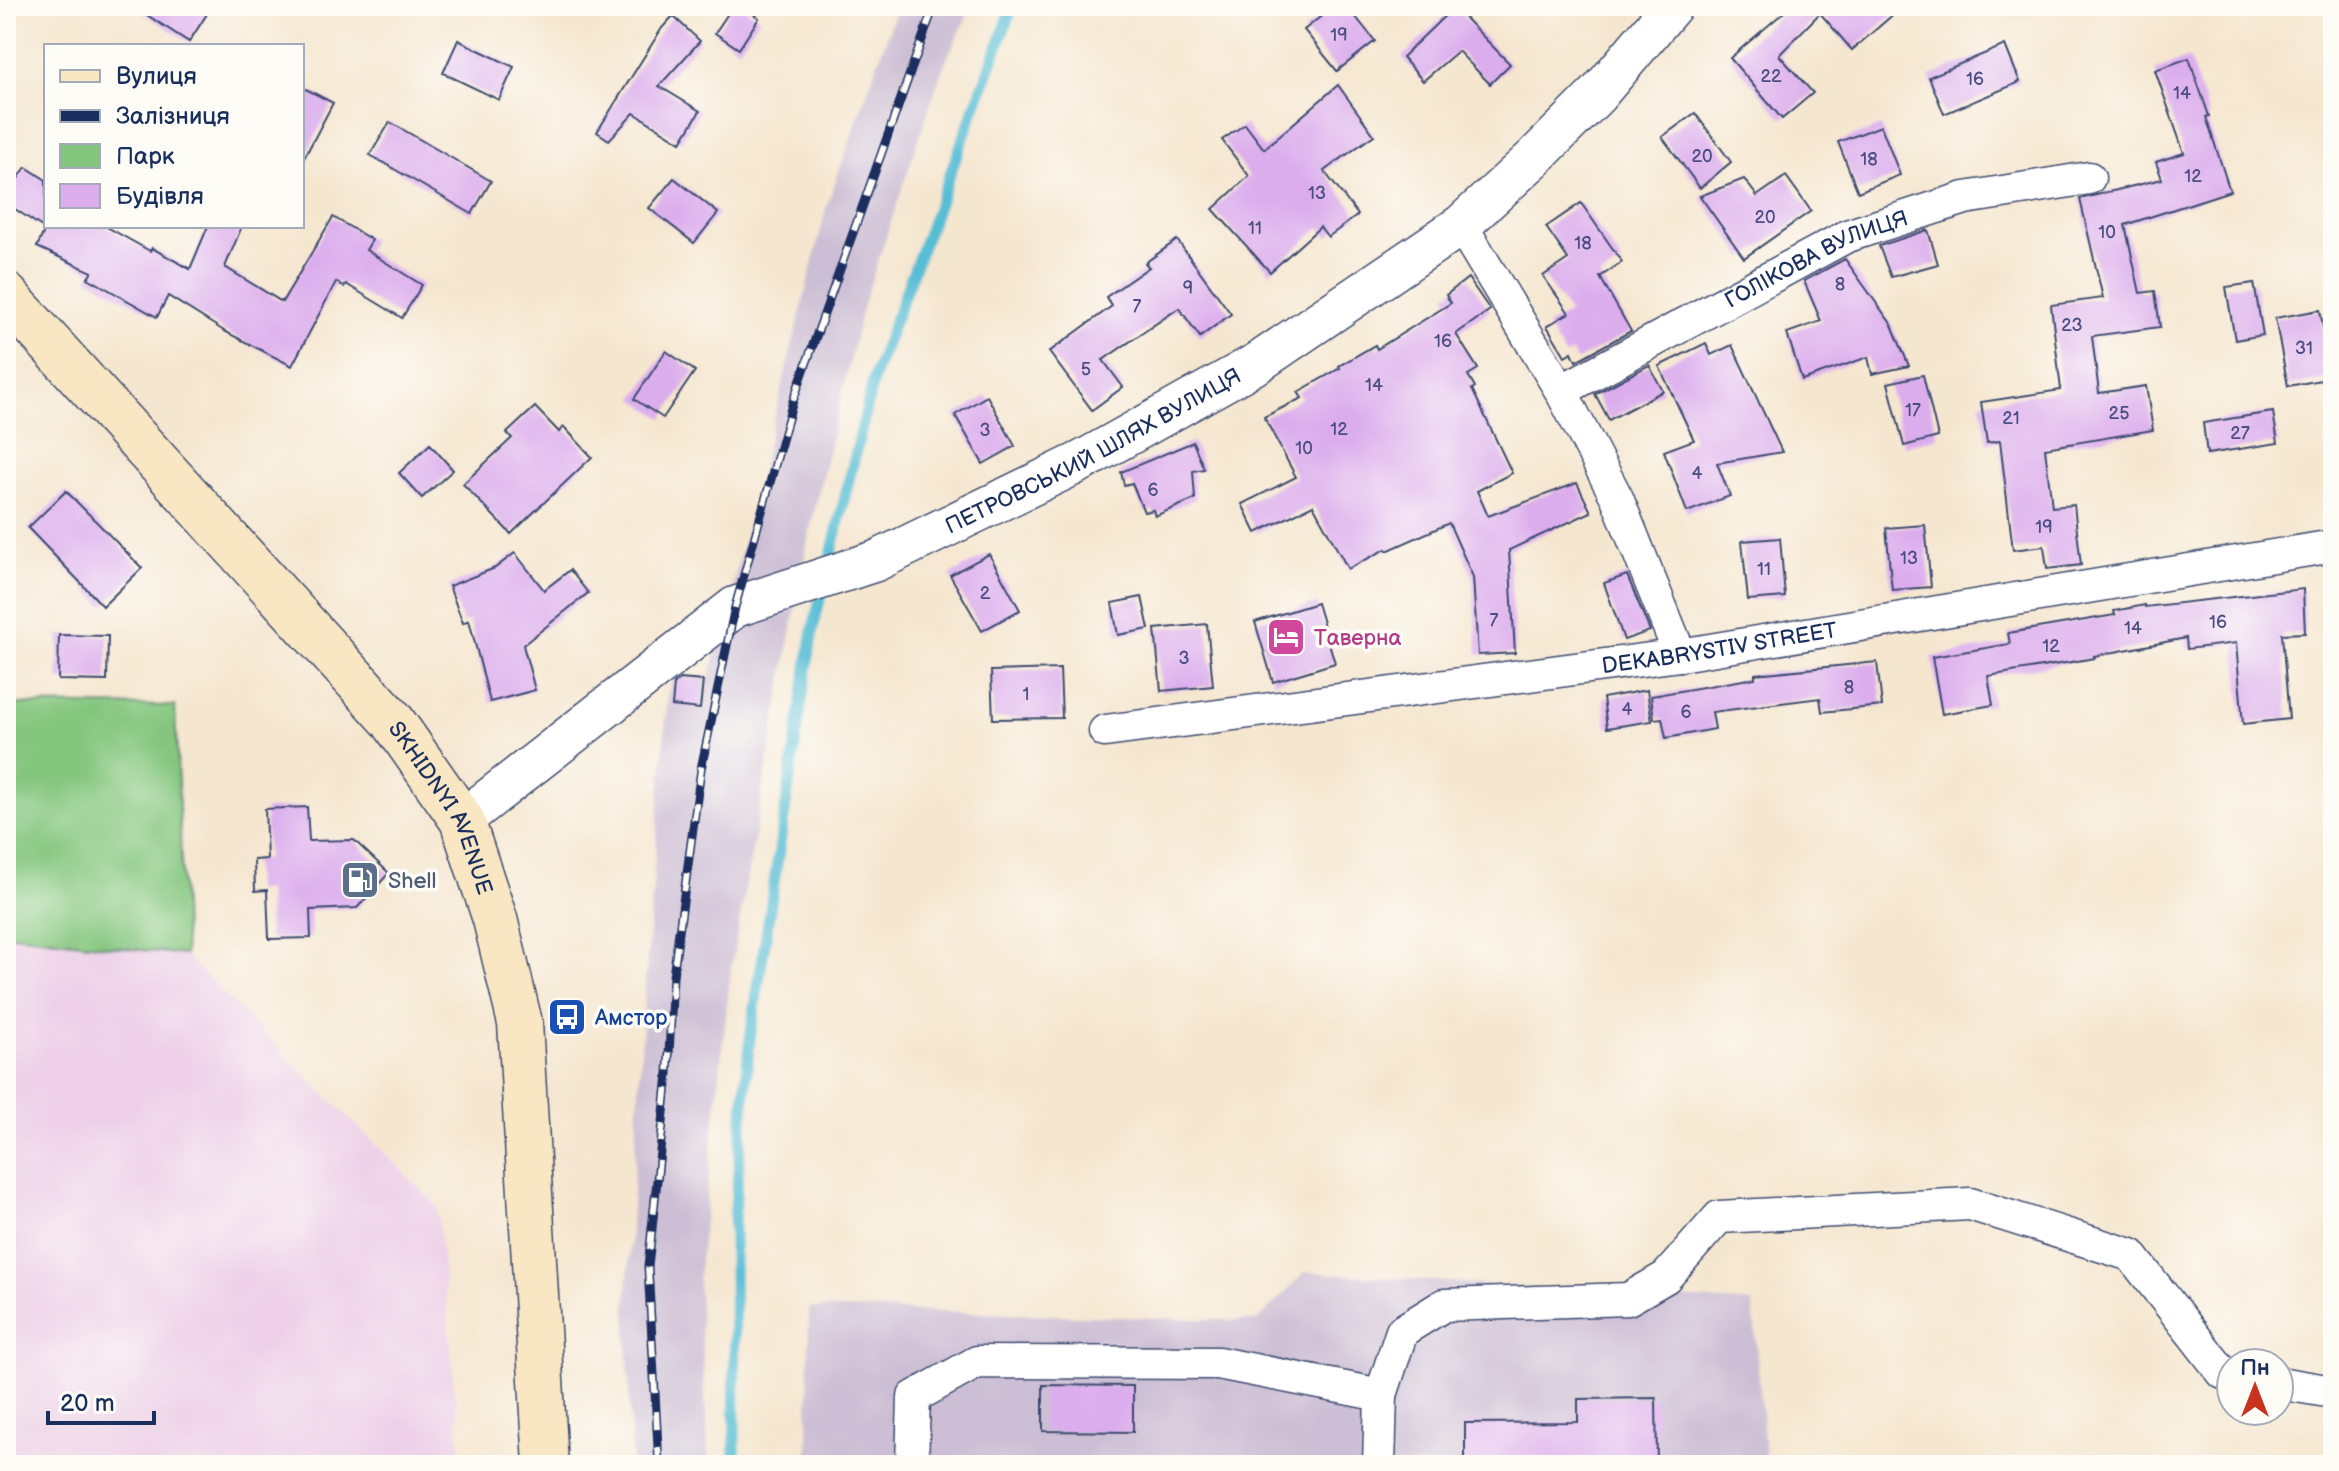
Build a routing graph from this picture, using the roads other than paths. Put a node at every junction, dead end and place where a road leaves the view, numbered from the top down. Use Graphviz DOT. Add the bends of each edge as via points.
graph roads {
  1 [pos="1672,6"];
  2 [pos="2089,178"];
  3 [pos="1461,225"];
  4 [pos="6,295"];
  5 [pos="1561,391"];
  6 [pos="2333,546"];
  7 [pos="1680,655"];
  8 [pos="1105,731"];
  9 [pos="462,820"];
  10 [pos="2215,1363"];
  11 [pos="2295,1386"];
  12 [pos="2333,1392"];
  13 [pos="1381,1395"];
  14 [pos="546,1465"];
  15 [pos="912,1465"];
  16 [pos="1379,1465"];
  1 -- 3 [label="street, ПЕТРОВСЬКИЙ ШЛЯХ ВУЛИЦЯ" via="1598,94"];
  2 -- 5 [label="street, ГОЛІКОВА ВУЛИЦЯ" via="1965,198 1847,236"];
  3 -- 5 [label="street"];
  3 -- 9 [label="street, ПЕТРОВСЬКИЙ ШЛЯХ ВУЛИЦЯ" via="1259,362 1082,461 876,561 735,607"];
  4 -- 9 [label="main road, SKHIDNYI AVENUE" via="392,720"];
  5 -- 7 [label="street" via="1617,498"];
  6 -- 7 [label="street, DEKABRYSTIV STREET"];
  7 -- 8 [label="street, DEKABRYSTIV STREET"];
  9 -- 14 [label="main road, SKHIDNYI AVENUE" via="495,919 520,1023"];
  10 -- 13 [label="street" via="2131,1255 1970,1204 1719,1217 1666,1277 1628,1299 1444,1305 1402,1331"];
  11 -- 12 [label="street"];
  13 -- 15 [label="street" via="1218,1363 977,1362 914,1397"];
  13 -- 16 [label="street"];
}
